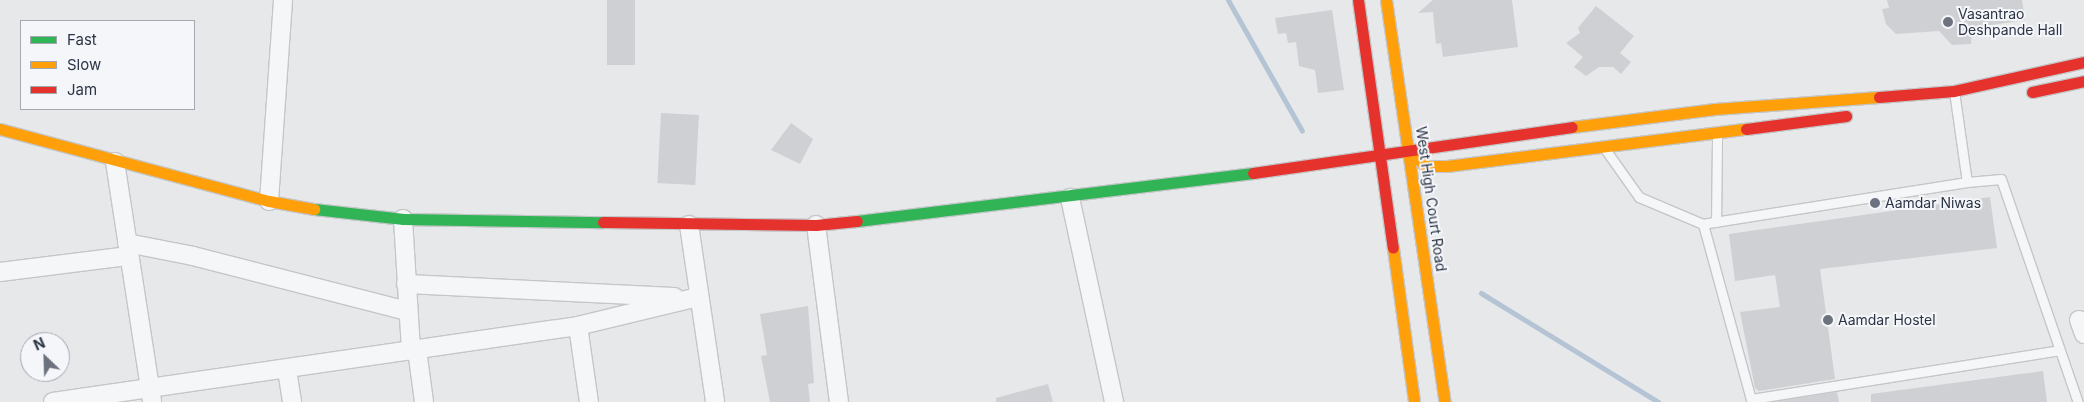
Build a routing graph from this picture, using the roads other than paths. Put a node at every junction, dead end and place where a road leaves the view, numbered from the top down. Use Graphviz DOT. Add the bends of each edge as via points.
graph roads {
  1 [pos="283,0"];
  2 [pos="1358,0"];
  3 [pos="1386,0"];
  4 [pos="2084,62"];
  5 [pos="2042,73"];
  6 [pos="2084,81"];
  7 [pos="2046,89"];
  8 [pos="1954,91"];
  9 [pos="2019,94"];
  10 [pos="1961,104"];
  11 [pos="1938,107"];
  12 [pos="1860,115"];
  13 [pos="0,129"];
  14 [pos="1716,130"];
  15 [pos="1602,145"];
  16 [pos="1410,152"];
  17 [pos="1379,155"];
  18 [pos="115,162"];
  19 [pos="1967,182"];
  20 [pos="1070,198"];
  21 [pos="268,201"];
  22 [pos="403,219"];
  23 [pos="1716,222"];
  24 [pos="1703,224"];
  25 [pos="689,225"];
  26 [pos="816,225"];
  27 [pos="128,250"];
  28 [pos="0,272"];
  29 [pos="406,284"];
  30 [pos="693,298"];
  31 [pos="407,311"];
  32 [pos="578,326"];
  33 [pos="2059,350"];
  34 [pos="414,351"];
  35 [pos="287,370"];
  36 [pos="151,396"];
  37 [pos="53,402"];
  38 [pos="292,402"];
  39 [pos="424,402"];
  40 [pos="589,402"];
  41 [pos="715,402"];
  42 [pos="839,402"];
  43 [pos="1114,402"];
  44 [pos="1414,402"];
  45 [pos="1445,402"];
  46 [pos="2078,402"];
  1 -- 21 [label="street"];
  2 -- 17 [label="main road"];
  3 -- 16 [label="main road, West High Court Road"];
  4 -- 5 [label="main road"];
  5 -- 7 [label="main road"];
  5 -- 8 [label="main road"];
  6 -- 7 [label="main road"];
  7 -- 9 [label="main road"];
  8 -- 10 [label="lane"];
  8 -- 16 [label="main road" via="1715,109 1462,140"];
  10 -- 11 [label="main road"];
  10 -- 19 [label="lane"];
  12 -- 14 [label="main road"];
  13 -- 18 [label="main road"];
  14 -- 15 [label="main road"];
  14 -- 23 [label="lane"];
  15 -- 16 [label="main road" via="1447,166 1426,166"];
  15 -- 24 [label="lane" via="1639,197"];
  16 -- 17 [label="main road"];
  16 -- 45 [label="main road, West High Court Road"];
  17 -- 20 [label="main road"];
  17 -- 44 [label="main road"];
  18 -- 21 [label="main road"];
  18 -- 27 [label="street"];
  19 -- 23 [label="lane"];
  19 -- 33 [label="lane" via="2001,179"];
  20 -- 26 [label="main road"];
  20 -- 43 [label="street"];
  21 -- 22 [label="main road"];
  22 -- 25 [label="main road"];
  22 -- 29 [label="street"];
  23 -- 24 [label="lane"];
  24 -- 33 [label="lane" via="1751,398"];
  25 -- 26 [label="main road"];
  25 -- 30 [label="street"];
  26 -- 42 [label="street"];
  27 -- 28 [label="street"];
  27 -- 31 [label="street" via="193,256"];
  27 -- 36 [label="street"];
  29 -- 30 [label="street"];
  29 -- 31 [label="street"];
  30 -- 32 [label="street"];
  30 -- 41 [label="street"];
  31 -- 34 [label="street"];
  32 -- 34 [label="street"];
  32 -- 40 [label="street"];
  33 -- 46 [label="lane"];
  34 -- 35 [label="street"];
  34 -- 39 [label="street"];
  35 -- 36 [label="street"];
  35 -- 38 [label="street"];
  36 -- 37 [label="street"];
}
